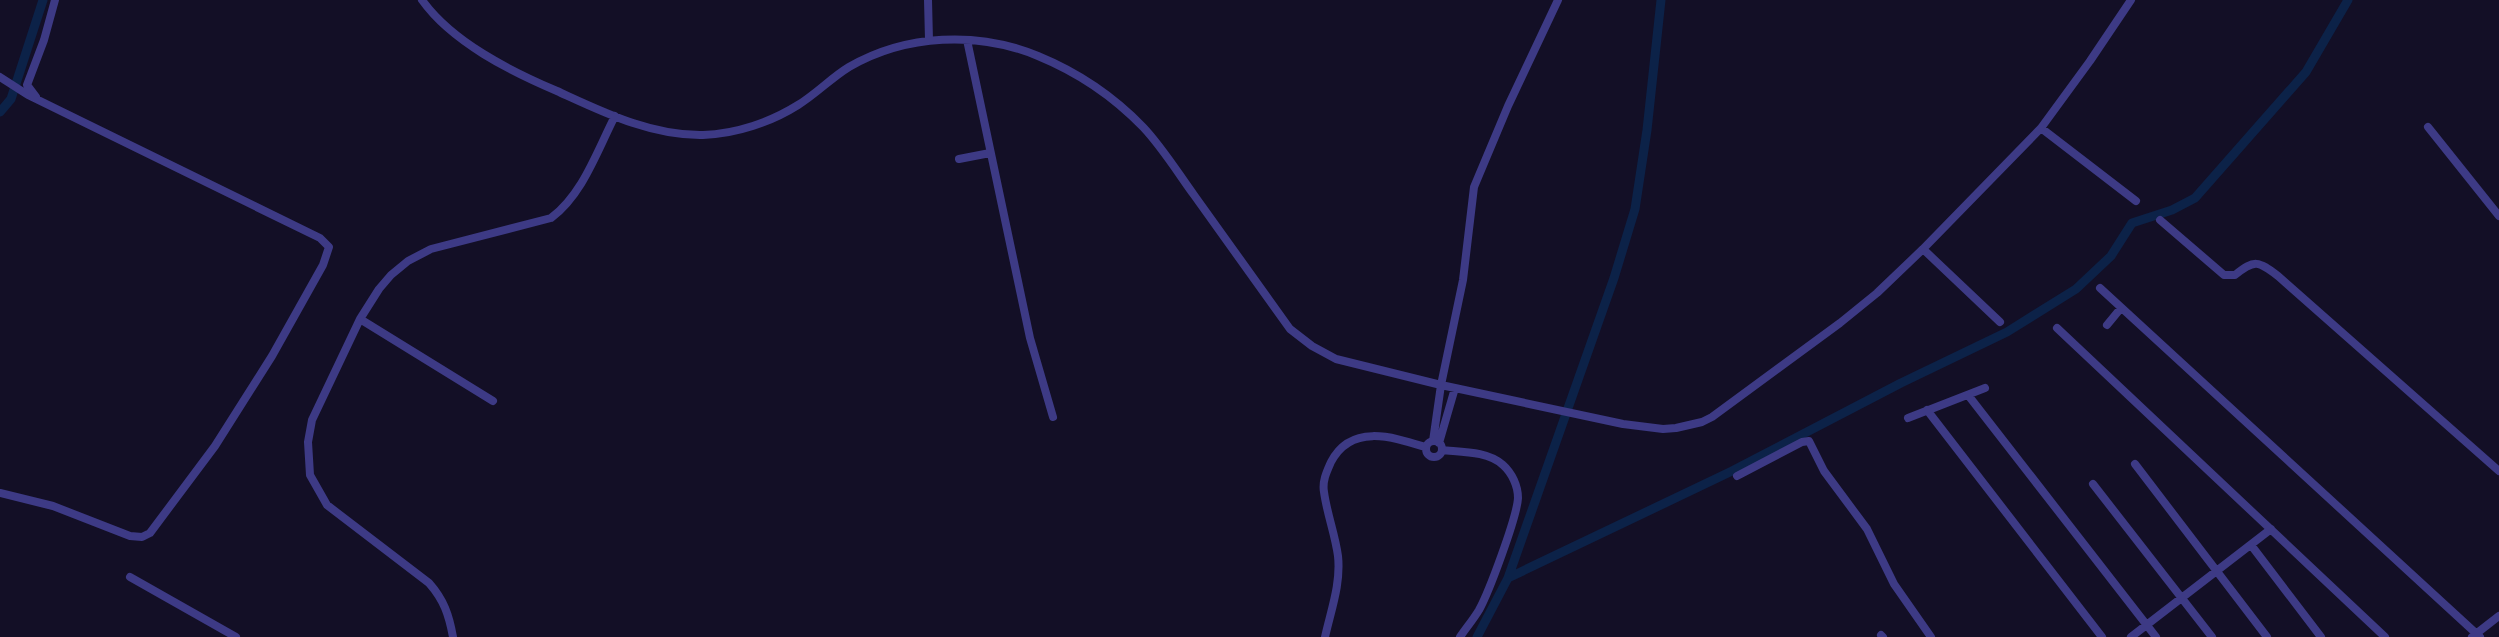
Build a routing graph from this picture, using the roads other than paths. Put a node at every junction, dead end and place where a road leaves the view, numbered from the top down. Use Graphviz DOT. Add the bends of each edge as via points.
graph roads {
  1 [pos="55,0"];
  2 [pos="422,0"];
  3 [pos="928,0"];
  4 [pos="1558,0"];
  5 [pos="2131,0"];
  6 [pos="929,40"];
  7 [pos="967,40"];
  8 [pos="3,79"];
  9 [pos="36,99"];
  10 [pos="615,116"];
  11 [pos="2428,127"];
  12 [pos="2041,128"];
  13 [pos="990,153"];
  14 [pos="959,159"];
  15 [pos="2136,201"];
  16 [pos="2499,216"];
  17 [pos="2160,220"];
  18 [pos="1923,249"];
  19 [pos="2100,288"];
  20 [pos="2121,308"];
  21 [pos="360,319"];
  22 [pos="2000,322"];
  23 [pos="2107,325"];
  24 [pos="2057,328"];
  25 [pos="1441,385"];
  26 [pos="1455,388"];
  27 [pos="1985,388"];
  28 [pos="1968,394"];
  29 [pos="493,400"];
  30 [pos="1927,410"];
  31 [pos="1436,416"];
  32 [pos="1053,417"];
  33 [pos="1447,417"];
  34 [pos="1908,418"];
  35 [pos="1438,444"];
  36 [pos="1425,447"];
  37 [pos="2135,464"];
  38 [pos="2499,471"];
  39 [pos="1737,476"];
  40 [pos="2094,484"];
  41 [pos="0,493"];
  42 [pos="2271,529"];
  43 [pos="2251,545"];
  44 [pos="2216,572"];
  45 [pos="130,577"];
  46 [pos="2182,598"];
  47 [pos="2499,616"];
  48 [pos="2147,625"];
  49 [pos="2476,636"];
  50 [pos="236,637"];
  51 [pos="453,637"];
  52 [pos="1325,637"];
  53 [pos="1460,637"];
  54 [pos="1931,637"];
  55 [pos="2102,637"];
  56 [pos="2131,637"];
  57 [pos="2156,637"];
  58 [pos="2212,637"];
  59 [pos="2267,637"];
  60 [pos="2321,637"];
  61 [pos="2385,637"];
  1 -- 9 [label="street" via="27,85"];
  2 -- 10 [label="street" via="466,42 514,72"];
  3 -- 6 [label="street"];
  4 -- 25 [label="street" via="1474,187 1463,280"];
  5 -- 12 [label="street"];
  6 -- 7 [label="street"];
  6 -- 10 [label="street" via="870,56 847,68 799,105 735,131 676,134"];
  7 -- 13 [label="street"];
  7 -- 25 [label="street" via="1008,46 1040,57 1110,97 1144,128 1290,329 1312,346 1335,359"];
  8 -- 9 [label="street"];
  9 -- 41 [label="street" via="310,233 327,243 328,251 272,356 228,426 150,533 130,536 53,506"];
  10 -- 21 [label="street" via="565,207 551,218 431,249 408,261 379,289"];
  11 -- 16 [label="street"];
  12 -- 15 [label="street"];
  12 -- 18 [label="street"];
  13 -- 14 [label="street"];
  13 -- 32 [label="street" via="1030,338"];
  17 -- 38 [label="street" via="2224,274 2235,275 2250,263 2257,263 2278,276"];
  18 -- 22 [label="street"];
  18 -- 26 [label="street" via="1840,323 1702,422 1663,429 1623,424"];
  19 -- 20 [label="street"];
  20 -- 23 [label="street"];
  20 -- 49 [label="street"];
  21 -- 29 [label="street"];
  21 -- 51 [label="street" via="312,420 308,442 310,475 327,505 441,596"];
  24 -- 42 [label="street"];
  25 -- 26 [label="street"];
  25 -- 31 [label="street"];
  26 -- 33 [label="street"];
  27 -- 28 [label="street"];
  28 -- 30 [label="street"];
  28 -- 48 [label="street"];
  30 -- 34 [label="street"];
  30 -- 55 [label="street"];
  31 -- 33 [label="street"];
  31 -- 35 [label="street"];
  33 -- 35 [label="street"];
  35 -- 36 [label="street"];
  35 -- 36 [label="street" via="1439,456 1426,454"];
  35 -- 53 [label="street" via="1504,465 1517,488 1513,521 1479,610"];
  36 -- 52 [label="street" via="1388,436 1365,436 1346,443 1325,474 1323,491 1338,556 1338,578"];
  37 -- 44 [label="street"];
  39 -- 54 [label="street" via="1809,441 1824,471 1867,529 1894,584"];
  40 -- 46 [label="street"];
  42 -- 43 [label="street"];
  42 -- 61 [label="street"];
  43 -- 44 [label="street"];
  43 -- 60 [label="street"];
  44 -- 46 [label="street"];
  44 -- 59 [label="street"];
  45 -- 50 [label="street"];
  46 -- 48 [label="street"];
  46 -- 58 [label="street"];
  47 -- 49 [label="street"];
  48 -- 56 [label="street"];
  48 -- 57 [label="street"];
}
